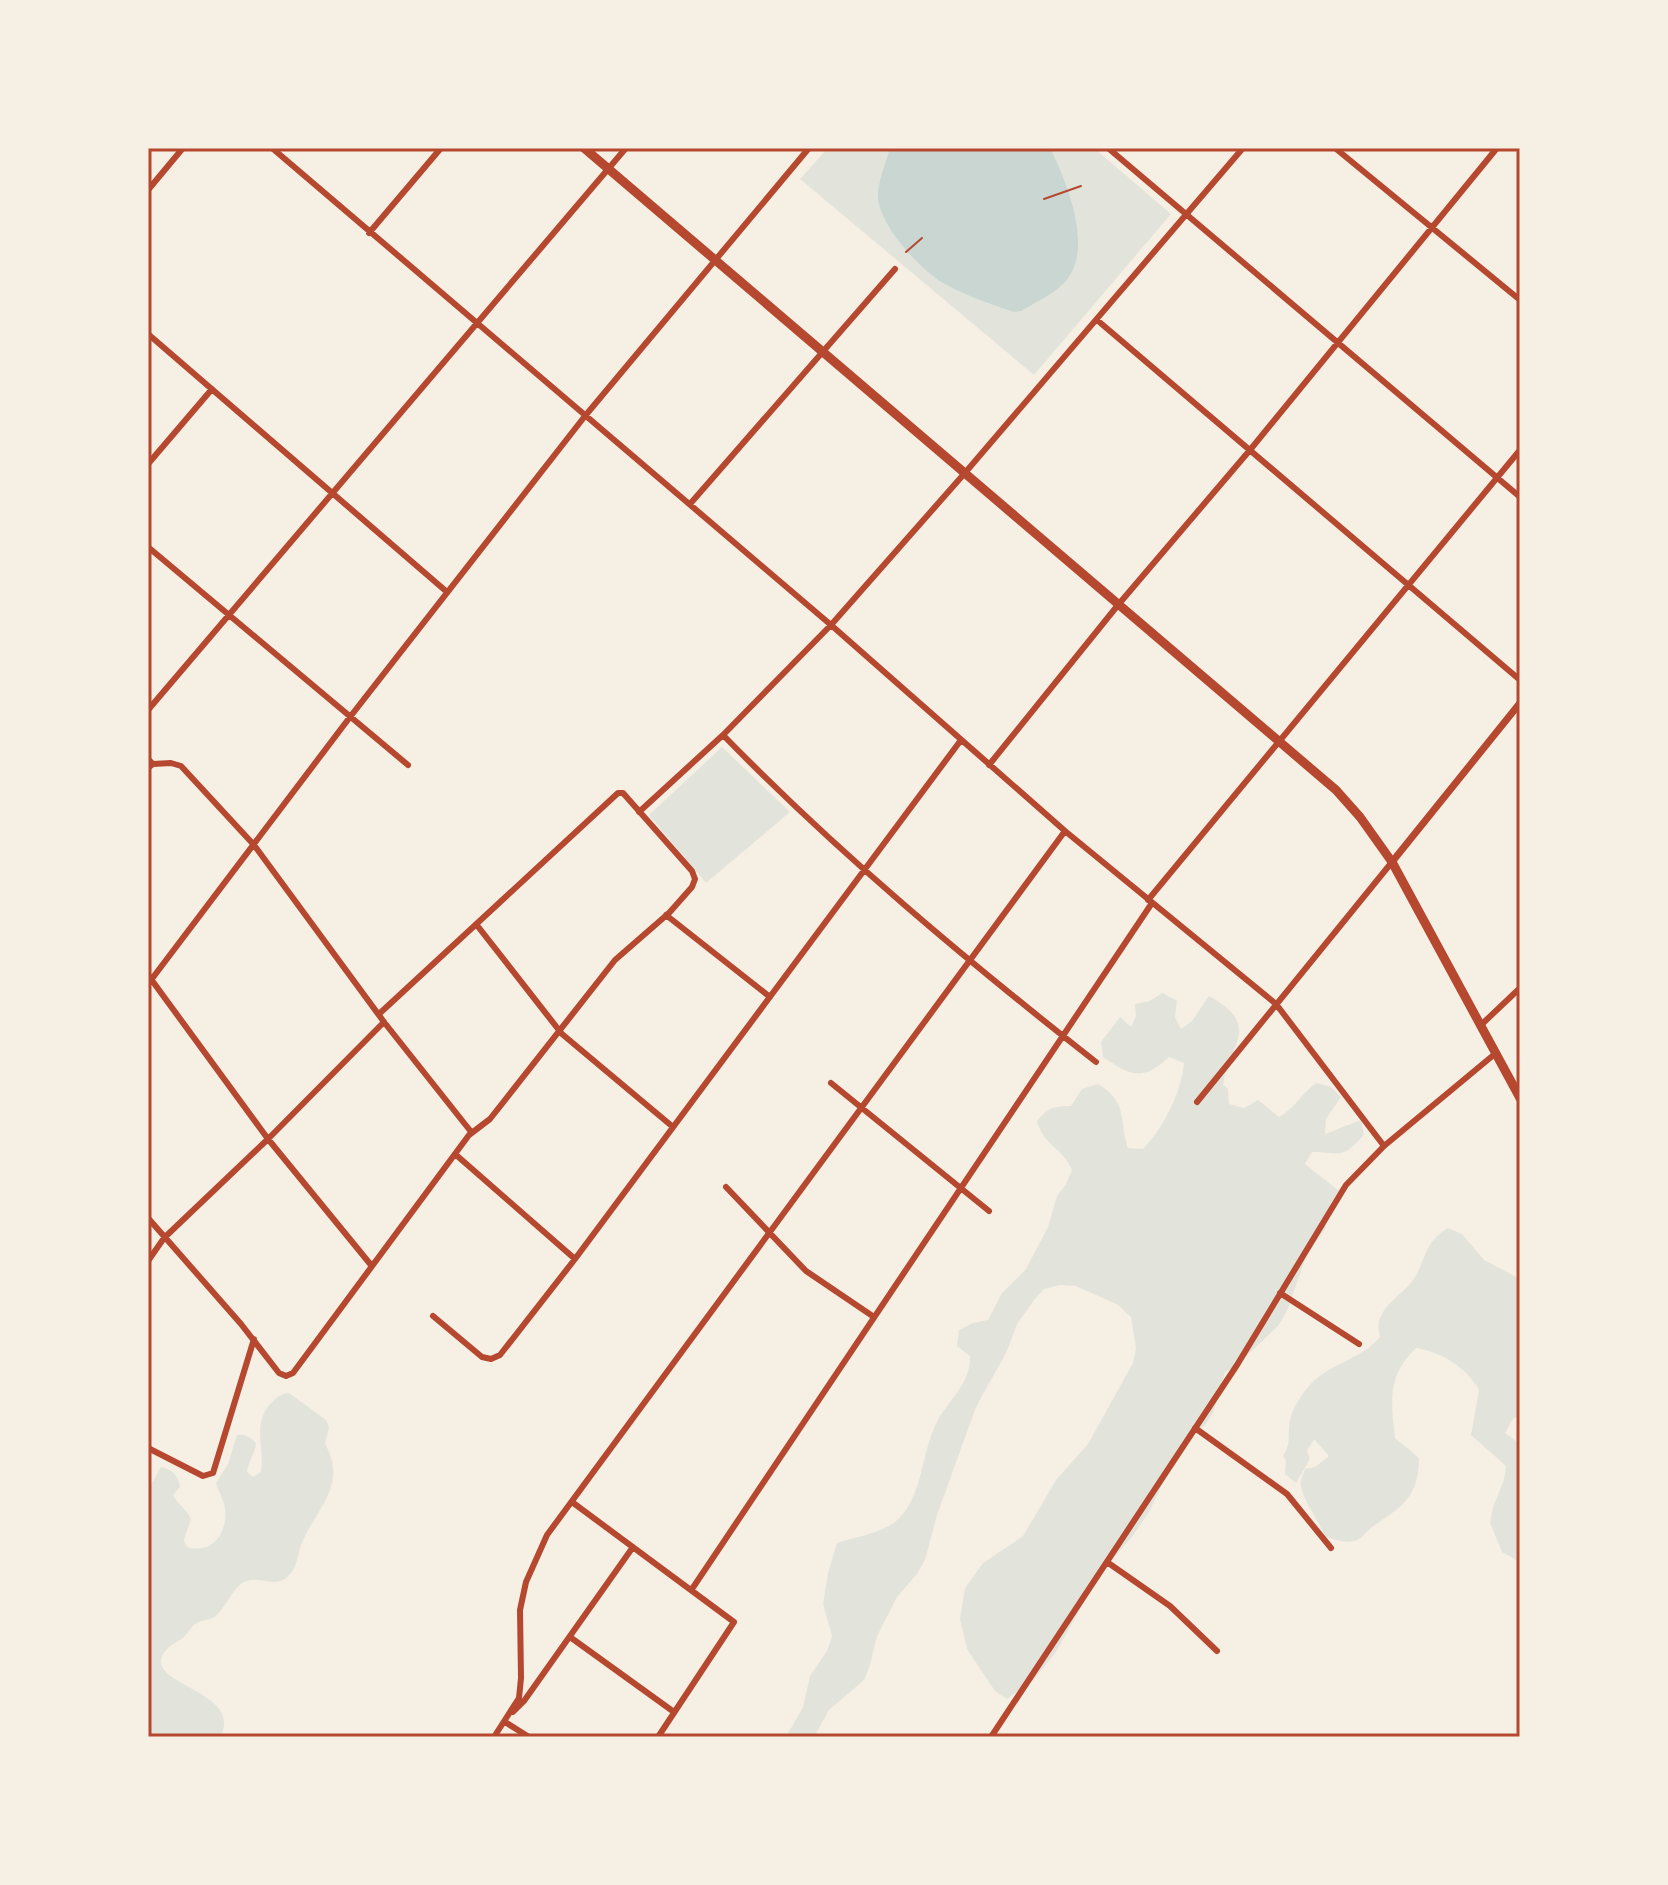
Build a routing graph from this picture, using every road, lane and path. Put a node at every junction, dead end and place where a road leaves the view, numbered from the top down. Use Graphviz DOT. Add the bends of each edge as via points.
graph roads {
  1 [pos="183,148"];
  2 [pos="272,148"];
  3 [pos="441,148"];
  4 [pos="584,148"];
  5 [pos="626,148"];
  6 [pos="809,148"];
  7 [pos="1108,148"];
  8 [pos="1243,148"];
  9 [pos="1335,148"];
  10 [pos="1497,148"];
  11 [pos="609,169"];
  12 [pos="1081,186"];
  13 [pos="148,190"];
  14 [pos="1044,199"];
  15 [pos="1187,216"];
  16 [pos="1432,227"];
  17 [pos="369,233"];
  18 [pos="922,238"];
  19 [pos="906,252"];
  20 [pos="714,261"];
  21 [pos="895,269"];
  22 [pos="1520,300"];
  23 [pos="1097,320"];
  24 [pos="476,323"];
  25 [pos="148,334"];
  26 [pos="1338,340"];
  27 [pos="822,353"];
  28 [pos="212,389"];
  29 [pos="585,416"];
  30 [pos="1250,450"];
  31 [pos="1520,450"];
  32 [pos="148,464"];
  33 [pos="964,474"];
  34 [pos="1497,477"];
  35 [pos="332,493"];
  36 [pos="1520,497"];
  37 [pos="690,504"];
  38 [pos="148,547"];
  39 [pos="1408,585"];
  40 [pos="447,592"];
  41 [pos="1118,605"];
  42 [pos="229,615"];
  43 [pos="831,625"];
  44 [pos="1520,680"];
  45 [pos="1520,703"];
  46 [pos="148,710"];
  47 [pos="350,717"];
  48 [pos="723,735"];
  49 [pos="961,740"];
  50 [pos="1279,741"];
  51 [pos="150,764"];
  52 [pos="408,765"];
  53 [pos="989,765"];
  54 [pos="639,812"];
  55 [pos="1065,831"];
  56 [pos="254,845"];
  57 [pos="1392,862"];
  58 [pos="865,868"];
  59 [pos="1150,902"];
  60 [pos="666,915"];
  61 [pos="476,924"];
  62 [pos="971,960"];
  63 [pos="149,980"];
  64 [pos="1520,988"];
  65 [pos="770,997"];
  66 [pos="1276,1004"];
  67 [pos="379,1014"];
  68 [pos="384,1022"];
  69 [pos="1481,1025"];
  70 [pos="559,1031"];
  71 [pos="1063,1036"];
  72 [pos="1496,1053"];
  73 [pos="1096,1062"];
  74 [pos="831,1083"];
  75 [pos="1520,1098"];
  76 [pos="1197,1102"];
  77 [pos="862,1108"];
  78 [pos="673,1127"];
  79 [pos="472,1133"];
  80 [pos="268,1139"];
  81 [pos="1384,1146"];
  82 [pos="455,1154"];
  83 [pos="726,1187"];
  84 [pos="961,1188"];
  85 [pos="989,1211"];
  86 [pos="148,1218"];
  87 [pos="771,1232"];
  88 [pos="164,1238"];
  89 [pos="575,1259"];
  90 [pos="148,1261"];
  91 [pos="371,1265"];
  92 [pos="1280,1293"];
  93 [pos="433,1316"];
  94 [pos="874,1317"];
  95 [pos="254,1339"];
  96 [pos="1359,1344"];
  97 [pos="1195,1428"];
  98 [pos="148,1448"];
  99 [pos="572,1502"];
  100 [pos="633,1547"];
  101 [pos="1331,1548"];
  102 [pos="1107,1562"];
  103 [pos="692,1589"];
  104 [pos="570,1637"];
  105 [pos="1217,1651"];
  106 [pos="674,1712"];
  107 [pos="507,1719"];
  108 [pos="494,1737"];
  109 [pos="529,1737"];
  110 [pos="658,1737"];
  111 [pos="991,1737"];
  1 -- 13 [label="street"];
  2 -- 17 [label="street"];
  3 -- 17 [label="street"];
  4 -- 11 [label="main road"];
  5 -- 11 [label="street"];
  6 -- 20 [label="street"];
  7 -- 15 [label="street"];
  8 -- 15 [label="street"];
  9 -- 16 [label="street"];
  10 -- 16 [label="street"];
  11 -- 20 [label="main road"];
  11 -- 24 [label="street"];
  12 -- 14 [label="path"];
  15 -- 23 [label="street"];
  15 -- 26 [label="street"];
  16 -- 22 [label="street"];
  16 -- 26 [label="street"];
  17 -- 24 [label="street"];
  18 -- 19 [label="path"];
  20 -- 27 [label="main road"];
  20 -- 29 [label="street"];
  21 -- 27 [label="street"];
  23 -- 30 [label="street"];
  23 -- 33 [label="street"];
  24 -- 29 [label="street"];
  24 -- 35 [label="street"];
  25 -- 28 [label="street"];
  26 -- 30 [label="street"];
  26 -- 34 [label="street"];
  27 -- 33 [label="main road"];
  27 -- 37 [label="street"];
  28 -- 32 [label="street"];
  28 -- 35 [label="street"];
  29 -- 37 [label="street"];
  29 -- 40 [label="street"];
  30 -- 39 [label="street"];
  30 -- 41 [label="street"];
  31 -- 34 [label="street"];
  33 -- 41 [label="main road"];
  33 -- 43 [label="street"];
  34 -- 36 [label="street"];
  34 -- 39 [label="street"];
  35 -- 40 [label="street"];
  35 -- 42 [label="street"];
  37 -- 43 [label="street"];
  38 -- 42 [label="street"];
  39 -- 44 [label="street"];
  39 -- 50 [label="street"];
  40 -- 47 [label="street"];
  41 -- 50 [label="main road"];
  41 -- 53 [label="street"];
  42 -- 46 [label="street"];
  42 -- 47 [label="street"];
  43 -- 48 [label="street"];
  43 -- 49 [label="street"];
  45 -- 57 [label="street"];
  47 -- 52 [label="street"];
  47 -- 56 [label="street"];
  48 -- 54 [label="street"];
  48 -- 58 [label="street"];
  49 -- 53 [label="street"];
  49 -- 58 [label="street"];
  50 -- 57 [label="main road" via="1336,790"];
  50 -- 59 [label="street"];
  51 -- 56 [label="street" via="181,766"];
  53 -- 55 [label="street"];
  54 -- 60 [label="street" via="695,879"];
  54 -- 61 [label="street" via="618,793"];
  55 -- 59 [label="street"];
  55 -- 62 [label="street"];
  56 -- 63 [label="street"];
  56 -- 67 [label="street"];
  57 -- 66 [label="street"];
  57 -- 69 [label="main road"];
  58 -- 62 [label="street"];
  58 -- 65 [label="street"];
  59 -- 66 [label="street"];
  59 -- 71 [label="street"];
  60 -- 65 [label="street"];
  60 -- 70 [label="street" via="615,960"];
  61 -- 67 [label="street"];
  61 -- 70 [label="street"];
  62 -- 71 [label="street"];
  62 -- 77 [label="street"];
  63 -- 80 [label="street"];
  64 -- 69 [label="street"];
  65 -- 78 [label="street"];
  66 -- 76 [label="street"];
  66 -- 81 [label="street"];
  67 -- 68 [label="street"];
  68 -- 79 [label="street"];
  68 -- 80 [label="street"];
  69 -- 72 [label="main road"];
  70 -- 78 [label="street"];
  70 -- 79 [label="street" via="490,1119"];
  71 -- 73 [label="street"];
  71 -- 84 [label="street"];
  72 -- 75 [label="main road"];
  72 -- 81 [label="street"];
  74 -- 77 [label="street"];
  77 -- 84 [label="street"];
  77 -- 87 [label="street"];
  78 -- 89 [label="street"];
  79 -- 82 [label="street"];
  80 -- 88 [label="street"];
  80 -- 91 [label="street"];
  81 -- 92 [label="street" via="1346,1185"];
  82 -- 89 [label="street"];
  82 -- 91 [label="street"];
  83 -- 87 [label="street"];
  84 -- 85 [label="street"];
  84 -- 94 [label="street"];
  86 -- 88 [label="street"];
  87 -- 94 [label="street" via="806,1271"];
  87 -- 99 [label="street"];
  88 -- 90 [label="street"];
  88 -- 95 [label="street"];
  89 -- 93 [label="street" via="500,1355 491,1359 474,1352"];
  91 -- 95 [label="street" via="293,1373 279,1373"];
  92 -- 96 [label="street"];
  92 -- 97 [label="street"];
  94 -- 103 [label="street"];
  95 -- 98 [label="street" via="213,1473 203,1476"];
  97 -- 101 [label="street" via="1287,1494"];
  97 -- 102 [label="street"];
  99 -- 100 [label="street"];
  99 -- 107 [label="street" via="547,1535 526,1582 520,1610 519,1698"];
  100 -- 103 [label="street"];
  100 -- 104 [label="street"];
  102 -- 105 [label="street" via="1170,1606"];
  102 -- 111 [label="street"];
  103 -- 106 [label="street" via="734,1622"];
  104 -- 106 [label="street"];
  104 -- 107 [label="street"];
  106 -- 110 [label="street"];
  107 -- 108 [label="street"];
  107 -- 109 [label="street"];
}
